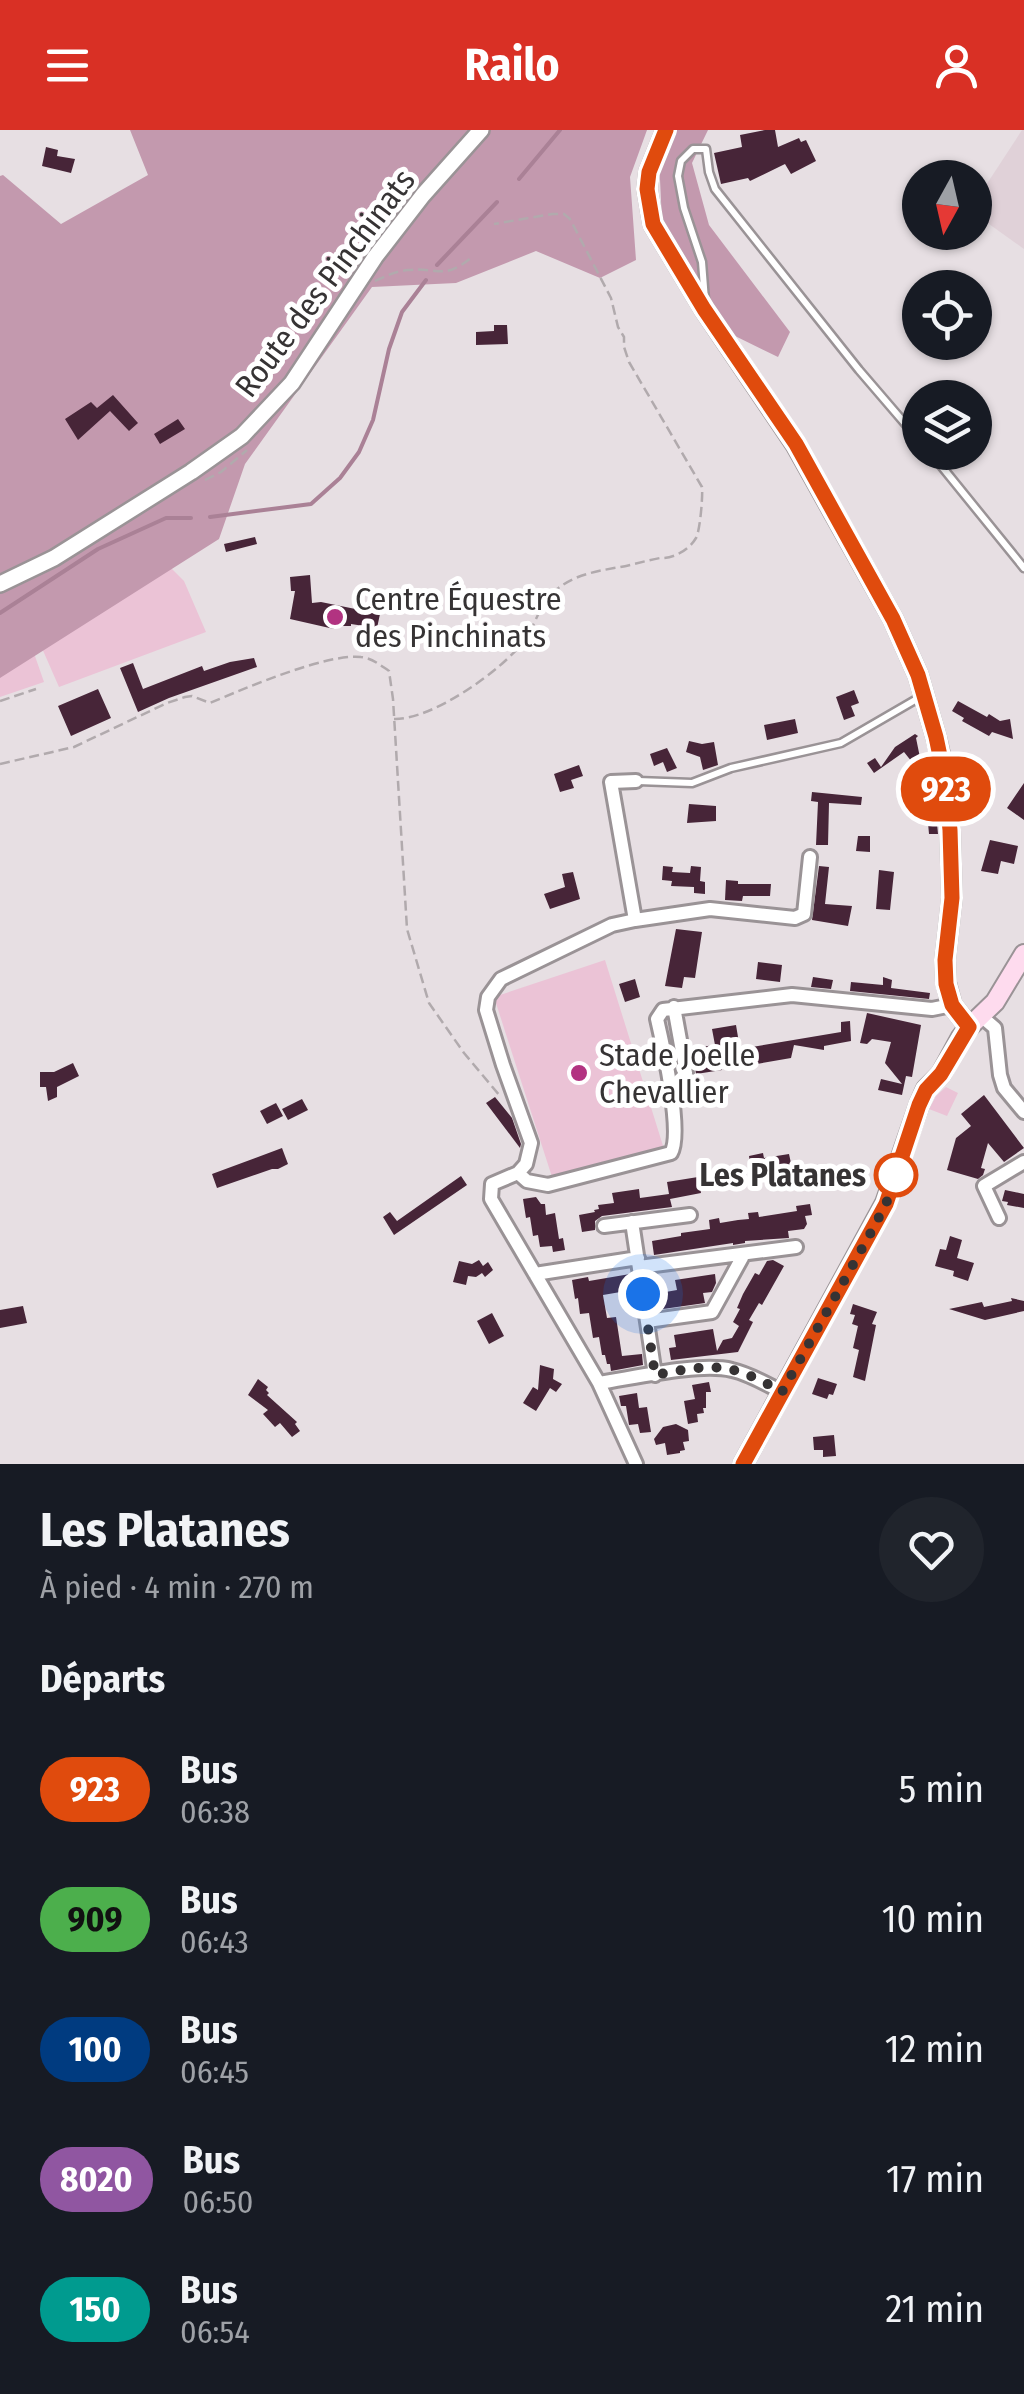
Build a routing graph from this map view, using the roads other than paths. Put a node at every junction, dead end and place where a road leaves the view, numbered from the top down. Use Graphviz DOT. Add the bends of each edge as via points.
graph roads {
  1 [pos="481,130"];
  2 [pos="666,130"];
  3 [pos="706,311"];
  4 [pos="902,419"];
  5 [pos="945,470"];
  6 [pos="1024,568"];
  7 [pos="0,584"];
  8 [pos="924,694"];
  9 [pos="636,781"];
  10 [pos="810,857"];
  11 [pos="635,920"];
  12 [pos="1024,954"];
  13 [pos="952,1005"];
  14 [pos="674,1007"];
  15 [pos="975,1021"];
  16 [pos="671,1100"];
  17 [pos="1024,1112"];
  18 [pos="1024,1162"];
  19 [pos="518,1173"];
  20 [pos="690,1215"];
  21 [pos="999,1218"];
  22 [pos="632,1222"];
  23 [pos="604,1226"];
  24 [pos="796,1247"];
  25 [pos="744,1254"];
  26 [pos="638,1263"];
  27 [pos="535,1274"];
  28 [pos="647,1321"];
  29 [pos="655,1375"];
  30 [pos="599,1383"];
  31 [pos="782,1392"];
  32 [pos="636,1464"];
  33 [pos="743,1464"];
  1 -- 7 [label="street, Route des Pinchinats" via="376,257 292,383 242,436 54,558"];
  2 -- 3 [label="main road" via="649,172 649,206 661,239"];
  3 -- 4 [label="lane" via="702,262 678,176 692,149 706,149 715,188"];
  3 -- 8 [label="main road" via="796,444 893,619"];
  5 -- 6 [label="lane"];
  8 -- 9 [label="lane" via="841,743 692,783"];
  8 -- 13 [label="main road" via="950,830 945,960"];
  9 -- 11 [label="street" via="611,782"];
  10 -- 11 [label="street" via="804,914 795,918 710,909"];
  11 -- 19 [label="street" via="501,979 488,997 486,1010 531,1144"];
  12 -- 15 [label="main road"];
  13 -- 14 [label="street" via="932,1010 792,995"];
  13 -- 15 [label="main road"];
  14 -- 16 [label="street" via="686,1073"];
  14 -- 16 [label="street" via="657,1016"];
  15 -- 17 [label="street" via="995,1028 1004,1088"];
  15 -- 31 [label="main road" via="926,1090 886,1204"];
  16 -- 19 [label="street" via="677,1144 671,1153 548,1185"];
  18 -- 21 [label="street" via="984,1186"];
  19 -- 27 [label="street" via="492,1184 492,1199"];
  20 -- 22 [label="street"];
  22 -- 23 [label="street"];
  22 -- 26 [label="street"];
  24 -- 25 [label="street"];
  25 -- 26 [label="street"];
  25 -- 28 [label="street" via="712,1312"];
  26 -- 27 [label="street"];
  26 -- 28 [label="street"];
  27 -- 30 [label="street"];
  28 -- 29 [label="street"];
  29 -- 30 [label="street"];
  29 -- 31 [label="street" via="730,1369"];
  30 -- 32 [label="street"];
  31 -- 33 [label="main road"];
}
